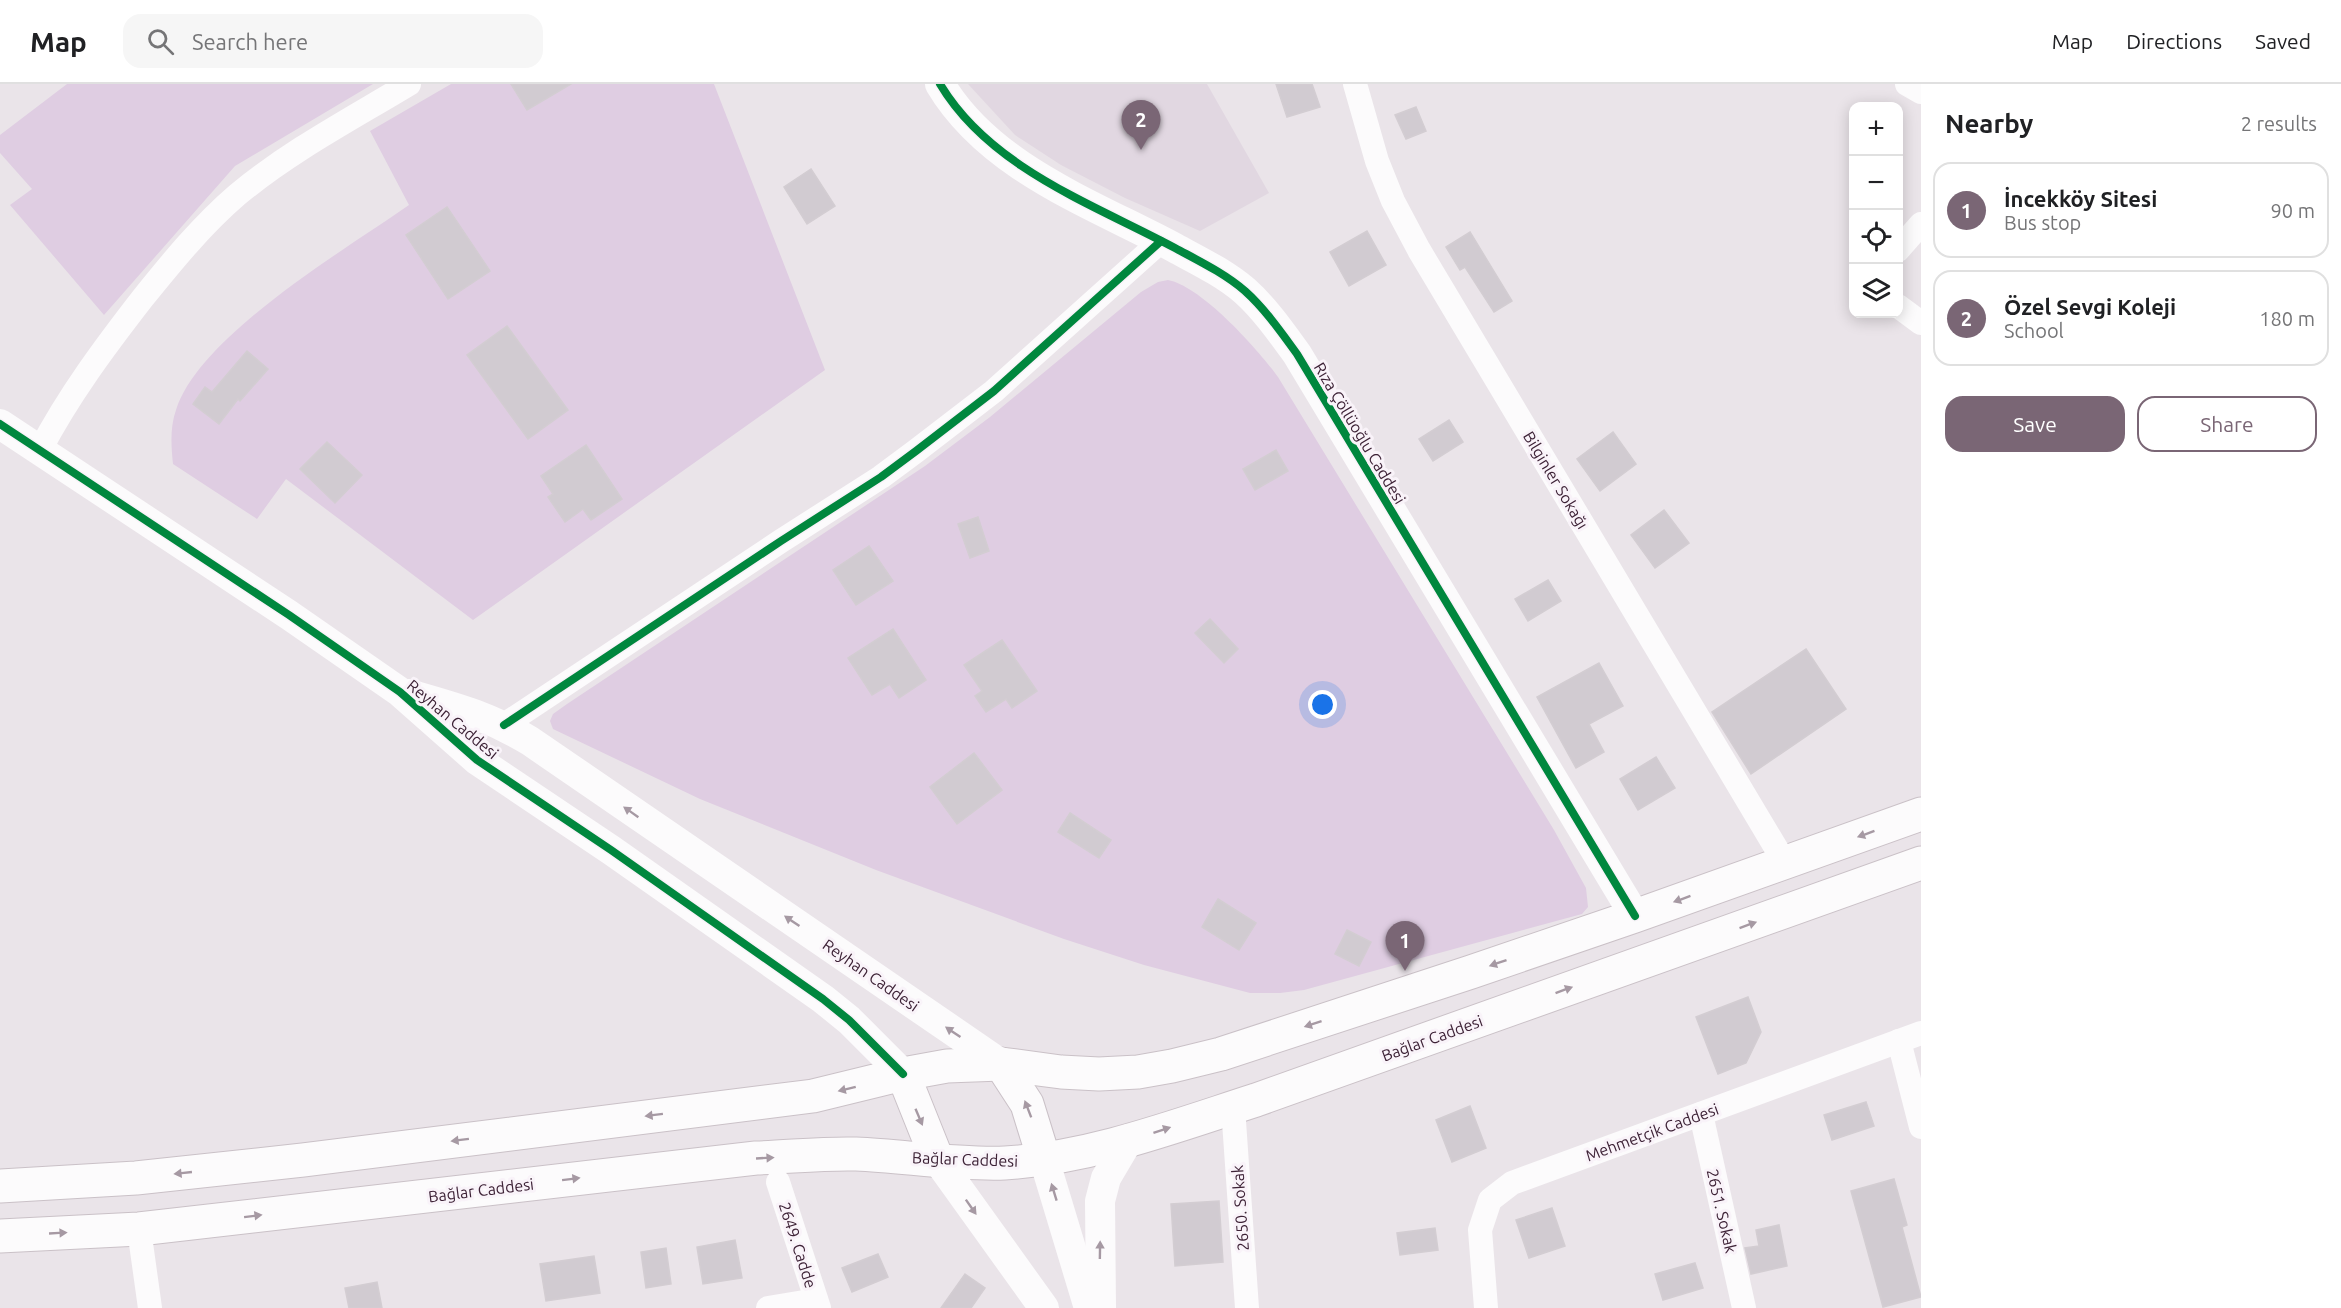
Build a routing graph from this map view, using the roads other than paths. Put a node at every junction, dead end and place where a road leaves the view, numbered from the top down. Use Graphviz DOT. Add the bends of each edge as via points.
graph roads {
  1 [pos="409,84"];
  2 [pos="940,84"];
  3 [pos="1354,84"];
  4 [pos="1907,84"];
  5 [pos="1921,92"];
  6 [pos="1921,224"];
  7 [pos="1161,241"];
  8 [pos="1903,245"];
  9 [pos="1903,309"];
  10 [pos="1921,323"];
  11 [pos="0,424"];
  12 [pos="40,450"];
  13 [pos="400,692"];
  14 [pos="504,725"];
  15 [pos="1921,814"];
  16 [pos="1785,863"];
  17 [pos="1921,863"];
  18 [pos="1635,916"];
  19 [pos="1910,1037"];
  20 [pos="1001,1064"];
  21 [pos="903,1074"];
  22 [pos="1233,1107"];
  23 [pos="1701,1114"];
  24 [pos="1921,1127"];
  25 [pos="1129,1139"];
  26 [pos="938,1159"];
  27 [pos="1044,1159"];
  28 [pos="778,1182"];
  29 [pos="0,1186"];
  30 [pos="139,1229"];
  31 [pos="0,1236"];
  32 [pos="817,1304"];
  33 [pos="150,1308"];
  34 [pos="768,1308"];
  35 [pos="1044,1308"];
  36 [pos="1089,1308"];
  37 [pos="1101,1308"];
  38 [pos="1247,1308"];
  39 [pos="1486,1308"];
  40 [pos="1744,1308"];
  1 -- 12 [label="street" via="294,153 237,196 205,227 171,263 87,371"];
  2 -- 7 [label="street, Rıza Çöllüoğlu Caddesi" via="973,126 1004,154 1033,174"];
  3 -- 16 [label="street, Bilginler Sokağı" via="1377,161 1419,250"];
  4 -- 5 [label="street"];
  6 -- 8 [label="street"];
  7 -- 14 [label="street" via="994,391 916,452"];
  7 -- 18 [label="street, Rıza Çöllüoğlu Caddesi" via="1213,268 1245,291 1297,354"];
  9 -- 10 [label="street"];
  11 -- 12 [label="street, Reyhan Caddesi"];
  12 -- 13 [label="street, Reyhan Caddesi"];
  13 -- 14 [label="street, Reyhan Caddesi"];
  13 -- 21 [label="street, Reyhan Caddesi" via="477,760 823,999"];
  20 -- 14 [label="street, Reyhan Caddesi, one-way"];
  15 -- 16 [label="main road, one-way"];
  16 -- 18 [label="main road, one-way"];
  22 -- 17 [label="main road, Bağlar Caddesi, one-way"];
  18 -- 20 [label="main road, one-way" via="1221,1054 1173,1066 1099,1074"];
  19 -- 23 [label="street, Mehmetçik Caddesi"];
  19 -- 24 [label="street"];
  20 -- 21 [label="main road" via="947,1066"];
  27 -- 20 [label="main road, one-way" via="1027,1104"];
  21 -- 26 [label="main road, one-way"];
  21 -- 29 [label="main road, one-way" via="813,1096 303,1160 136,1178"];
  25 -- 22 [label="main road, Bağlar Caddesi, one-way"];
  22 -- 38 [label="street, 2650. Sokak"];
  23 -- 39 [label="street, Mehmetçik Caddesi" via="1512,1183 1490,1200 1479,1230"];
  23 -- 40 [label="street, 2651. Sokak"];
  25 -- 27 [label="main road, Bağlar Caddesi"];
  37 -- 25 [label="street, one-way" via="1101,1202 1106,1178"];
  26 -- 27 [label="main road, Bağlar Caddesi" via="1004,1163"];
  30 -- 26 [label="main road, Bağlar Caddesi, one-way" via="756,1158 853,1154"];
  26 -- 35 [label="street, one-way"];
  36 -- 27 [label="street, one-way"];
  28 -- 32 [label="street, 2649. Cadde"];
  31 -- 30 [label="main road, Bağlar Caddesi, one-way"];
  30 -- 33 [label="street"];
  32 -- 34 [label="street"];
}
